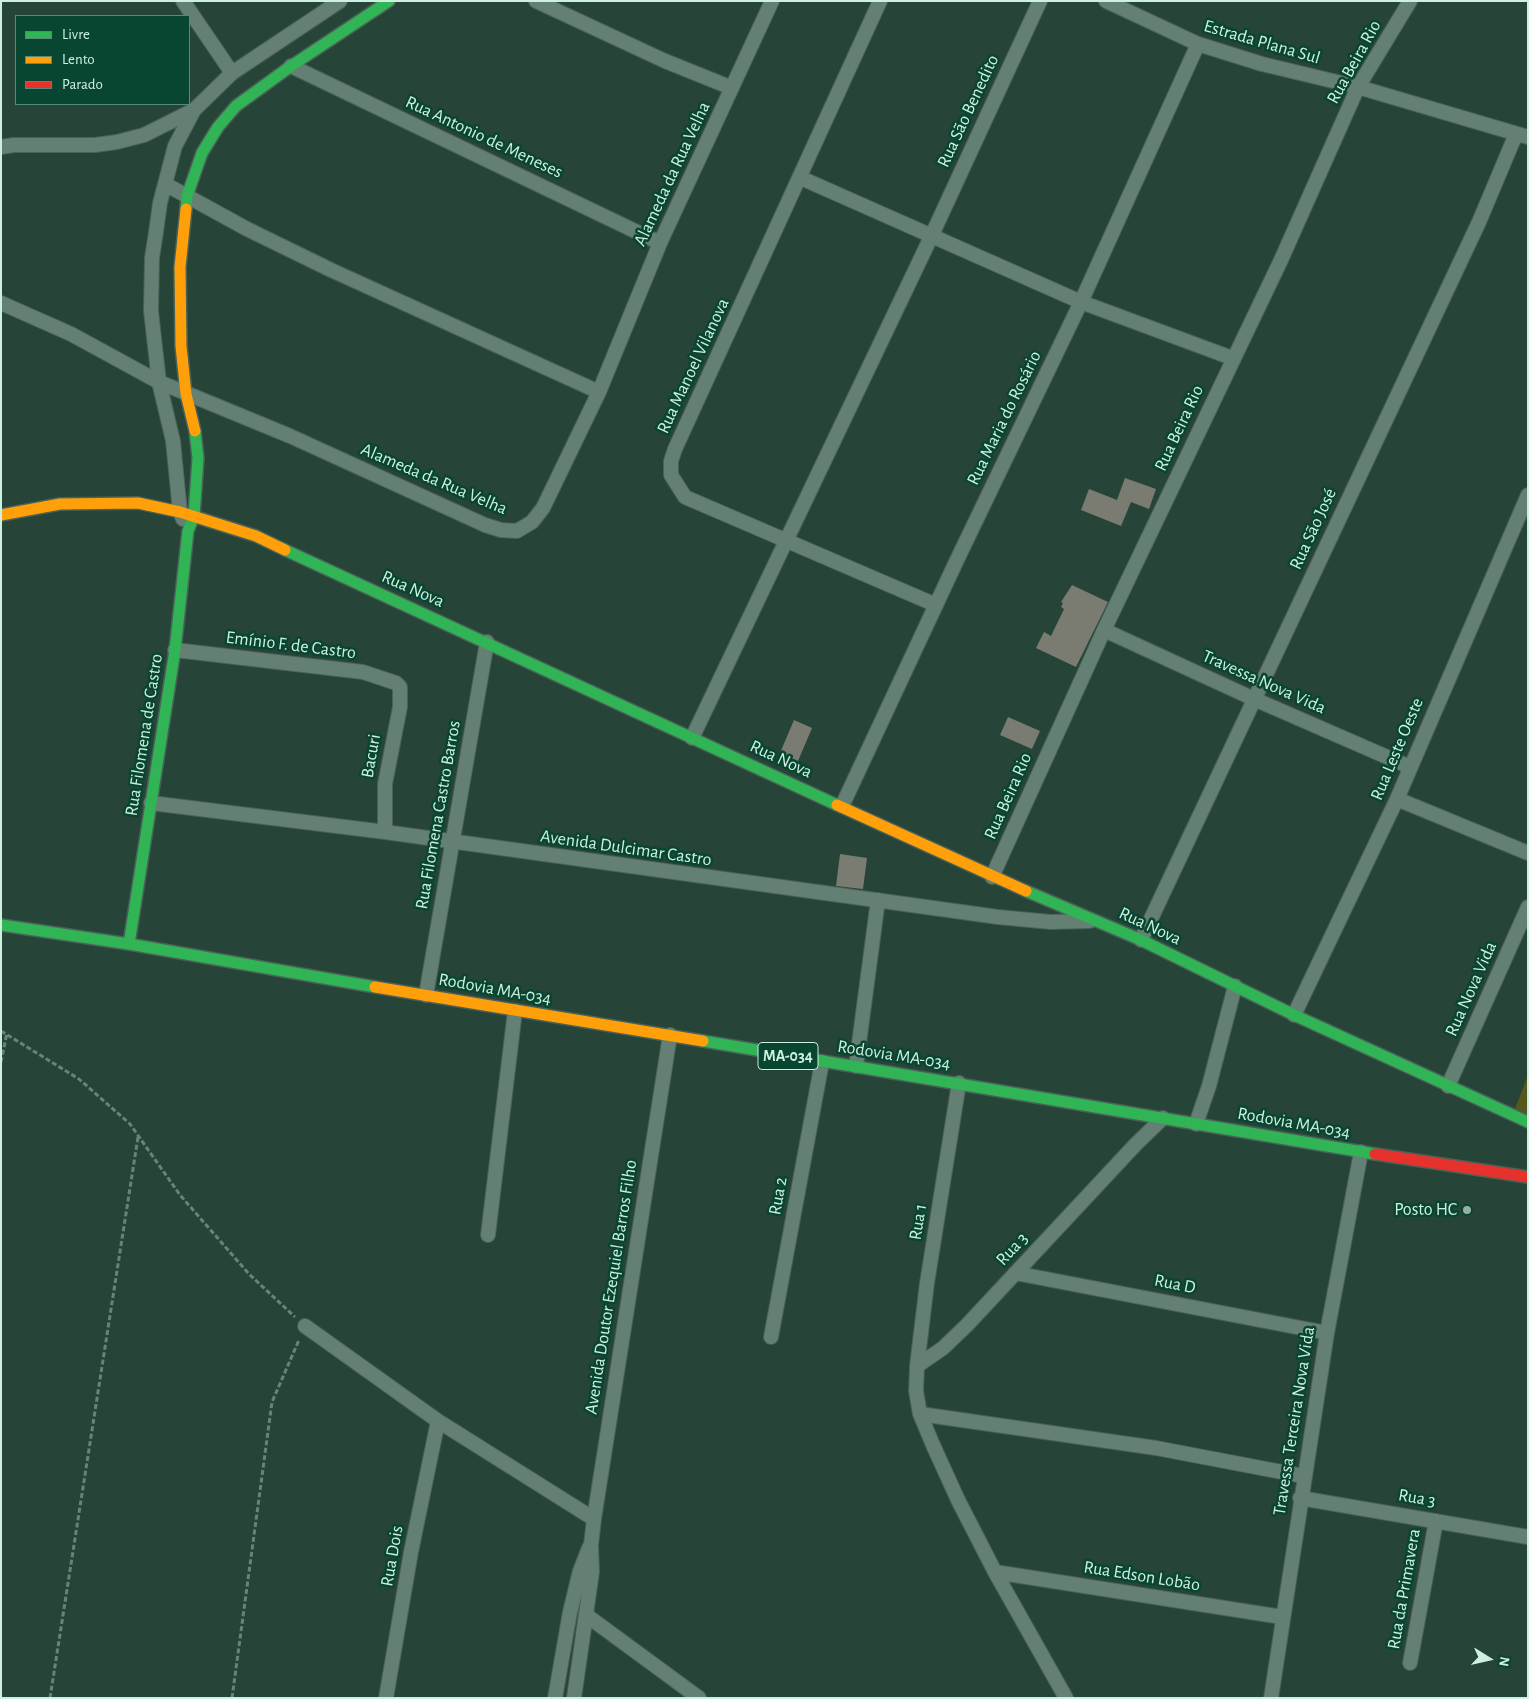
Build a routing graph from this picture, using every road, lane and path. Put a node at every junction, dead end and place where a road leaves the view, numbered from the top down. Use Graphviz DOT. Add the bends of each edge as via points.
graph roads {
  1 [pos="183,1"];
  2 [pos="340,1"];
  3 [pos="389,1"];
  4 [pos="536,1"];
  5 [pos="772,1"];
  6 [pos="880,1"];
  7 [pos="1040,1"];
  8 [pos="1106,1"];
  9 [pos="1410,1"];
  10 [pos="1198,44"];
  11 [pos="292,66"];
  12 [pos="232,72"];
  13 [pos="1358,87"];
  14 [pos="732,88"];
  15 [pos="194,110"];
  16 [pos="1522,135"];
  17 [pos="1,148"];
  18 [pos="801,178"];
  19 [pos="165,184"];
  20 [pos="187,196"];
  21 [pos="931,237"];
  22 [pos="660,243"];
  23 [pos="1081,302"];
  24 [pos="1,303"];
  25 [pos="1232,358"];
  26 [pos="159,382"];
  27 [pos="599,392"];
  28 [pos="186,394"];
  29 [pos="1528,495"];
  30 [pos="180,512"];
  31 [pos="1,515"];
  32 [pos="194,516"];
  33 [pos="188,531"];
  34 [pos="787,540"];
  35 [pos="936,605"];
  36 [pos="1104,630"];
  37 [pos="487,642"];
  38 [pos="175,650"];
  39 [pos="400,687"];
  40 [pos="1254,699"];
  41 [pos="692,738"];
  42 [pos="1410,767"];
  43 [pos="1397,799"];
  44 [pos="151,803"];
  45 [pos="842,806"];
  46 [pos="385,832"];
  47 [pos="452,843"];
  48 [pos="1528,853"];
  49 [pos="992,877"];
  50 [pos="878,900"];
  51 [pos="1528,907"];
  52 [pos="1096,920"];
  53 [pos="1,925"];
  54 [pos="1141,940"];
  55 [pos="129,944"];
  56 [pos="1235,986"];
  57 [pos="426,995"];
  58 [pos="515,1011"];
  59 [pos="1294,1014"];
  60 [pos="1,1031"];
  61 [pos="7,1033"];
  62 [pos="670,1035"];
  63 [pos="1,1062"];
  64 [pos="822,1062"];
  65 [pos="856,1066"];
  66 [pos="959,1083"];
  67 [pos="1448,1086"];
  68 [pos="1163,1118"];
  69 [pos="1528,1122"];
  70 [pos="1196,1124"];
  71 [pos="138,1137"];
  72 [pos="1361,1152"];
  73 [pos="1528,1177"];
  74 [pos="488,1235"];
  75 [pos="1015,1273"];
  76 [pos="305,1326"];
  77 [pos="1327,1332"];
  78 [pos="771,1337"];
  79 [pos="917,1366"];
  80 [pos="920,1414"];
  81 [pos="438,1421"];
  82 [pos="1304,1476"];
  83 [pos="1300,1498"];
  84 [pos="594,1519"];
  85 [pos="1436,1521"];
  86 [pos="1528,1537"];
  87 [pos="591,1545"];
  88 [pos="995,1572"];
  89 [pos="586,1615"];
  90 [pos="1282,1617"];
  91 [pos="1410,1663"];
  92 [pos="50,1698"];
  93 [pos="232,1698"];
  94 [pos="386,1698"];
  95 [pos="555,1698"];
  96 [pos="574,1698"];
  97 [pos="699,1698"];
  98 [pos="1066,1698"];
  99 [pos="1271,1698"];
  1 -- 12 [label="street"];
  2 -- 12 [label="street"];
  3 -- 11 [label="street"];
  4 -- 14 [label="street"];
  5 -- 14 [label="street, Alameda da Rua Velha"];
  6 -- 18 [label="street, Rua Manoel Vilanova"];
  7 -- 21 [label="street, Rua São Benedito"];
  8 -- 10 [label="street, Estrada Plana Sul"];
  9 -- 13 [label="street, Rua Beira Rio"];
  10 -- 13 [label="street, Estrada Plana Sul"];
  10 -- 23 [label="street, Rua Maria do Rosário"];
  11 -- 20 [label="street" via="236,106 218,127 202,153"];
  11 -- 22 [label="street, Rua Antonio de Meneses"];
  12 -- 15 [label="street"];
  13 -- 16 [label="street, Estrada Plana Sul"];
  13 -- 25 [label="street, Rua Beira Rio" via="1281,260"];
  14 -- 22 [label="street, Alameda da Rua Velha"];
  15 -- 17 [label="street" via="144,135 118,142"];
  15 -- 19 [label="street" via="175,146"];
  16 -- 40 [label="street, Rua São José"];
  18 -- 21 [label="street"];
  18 -- 34 [label="street, Rua Manoel Vilanova" via="671,461 671,475 686,497"];
  19 -- 20 [label="street"];
  19 -- 26 [label="street" via="152,258 151,312"];
  20 -- 27 [label="street" via="331,270"];
  20 -- 28 [label="street" via="180,267 181,346"];
  21 -- 23 [label="street"];
  21 -- 34 [label="street, Rua São Benedito"];
  22 -- 27 [label="street, Alameda da Rua Velha"];
  23 -- 25 [label="street"];
  23 -- 35 [label="street, Rua Maria do Rosário"];
  24 -- 26 [label="street, Alameda da Rua Velha" via="43,319"];
  25 -- 36 [label="street, Rua Beira Rio"];
  26 -- 28 [label="street, Alameda da Rua Velha"];
  26 -- 30 [label="street" via="173,441"];
  27 -- 28 [label="street, Alameda da Rua Velha" via="543,508 532,522 518,531 485,525 290,436"];
  28 -- 32 [label="street" via="198,458"];
  29 -- 42 [label="street, Rua Leste Oeste"];
  30 -- 31 [label="street, Rua Nova" via="138,504 85,503 25,509"];
  30 -- 32 [label="street, Rua Nova"];
  30 -- 33 [label="street"];
  32 -- 33 [label="street"];
  32 -- 37 [label="street, Rua Nova" via="256,536"];
  33 -- 38 [label="street, Rua Filomena de Castro"];
  34 -- 35 [label="street, Rua Manoel Vilanova"];
  34 -- 41 [label="street, Rua São Benedito"];
  35 -- 45 [label="street, Rua Maria do Rosário"];
  36 -- 40 [label="street, Travessa Nova Vida"];
  36 -- 49 [label="street, Rua Beira Rio"];
  37 -- 41 [label="street, Rua Nova"];
  37 -- 47 [label="street, Rua Filomena Castro Barros"];
  38 -- 39 [label="street, Emínio F. de Castro" via="363,672 394,681"];
  38 -- 44 [label="street, Rua Filomena de Castro"];
  39 -- 46 [label="street, Bacuri" via="400,706 385,784"];
  40 -- 42 [label="street, Travessa Nova Vida"];
  40 -- 54 [label="street, Rua São José"];
  41 -- 45 [label="street, Rua Nova"];
  42 -- 43 [label="street, Rua Leste Oeste"];
  43 -- 48 [label="street"];
  43 -- 59 [label="street, Rua Leste Oeste"];
  44 -- 46 [label="street, Avenida Dulcimar Castro"];
  44 -- 55 [label="street, Rua Filomena de Castro"];
  45 -- 49 [label="street, Rua Nova"];
  46 -- 47 [label="street, Avenida Dulcimar Castro"];
  47 -- 50 [label="street, Avenida Dulcimar Castro"];
  47 -- 57 [label="street, Rua Filomena Castro Barros"];
  49 -- 52 [label="street, Rua Nova"];
  50 -- 52 [label="street, Avenida Dulcimar Castro" via="1051,922"];
  50 -- 65 [label="street"];
  51 -- 67 [label="street, Rua Nova Vida"];
  52 -- 54 [label="street, Rua Nova"];
  53 -- 55 [label="street, Rodovia MA-034 / MA-034"];
  54 -- 56 [label="street, Rua Nova"];
  55 -- 57 [label="street, Rodovia MA-034 / MA-034"];
  56 -- 59 [label="street, Rua Nova"];
  56 -- 70 [label="street"];
  57 -- 58 [label="street, Rodovia MA-034 / MA-034"];
  58 -- 62 [label="street, Rodovia MA-034 / MA-034"];
  58 -- 74 [label="street"];
  59 -- 67 [label="street, Rua Nova"];
  60 -- 61 [label="path"];
  61 -- 63 [label="path"];
  61 -- 71 [label="path" via="79,1079 130,1124"];
  62 -- 64 [label="street, Rodovia MA-034 / MA-034"];
  62 -- 84 [label="street, Avenida Doutor Ezequiel Barros Filho"];
  64 -- 65 [label="street, Rodovia MA-034 / MA-034"];
  64 -- 78 [label="street, Rua 2"];
  65 -- 66 [label="street, Rodovia MA-034 / MA-034"];
  66 -- 68 [label="street, Rodovia MA-034 / MA-034"];
  66 -- 79 [label="street, Rua 1"];
  67 -- 69 [label="street, Rua Nova"];
  68 -- 70 [label="street, Rodovia MA-034 / MA-034"];
  68 -- 75 [label="street, Rua 3"];
  70 -- 72 [label="street, Rodovia MA-034 / MA-034"];
  71 -- 76 [label="path" via="180,1195 218,1239"];
  71 -- 92 [label="path"];
  72 -- 73 [label="street, Rodovia MA-034 / MA-034"];
  72 -- 77 [label="street, Travessa Terceira Nova Vida"];
  75 -- 77 [label="street, Rua D"];
  75 -- 79 [label="street, Rua 3" via="943,1348"];
  76 -- 81 [label="street"];
  76 -- 93 [label="path" via="272,1402"];
  77 -- 82 [label="street, Travessa Terceira Nova Vida"];
  79 -- 80 [label="street"];
  80 -- 82 [label="street" via="1156,1448"];
  80 -- 88 [label="street" via="958,1500"];
  81 -- 84 [label="street"];
  81 -- 94 [label="street, Rua Dois"];
  82 -- 83 [label="street, Travessa Terceira Nova Vida"];
  83 -- 85 [label="street, Rua 3"];
  83 -- 90 [label="street, Travessa Terceira Nova Vida"];
  84 -- 87 [label="street, Avenida Doutor Ezequiel Barros Filho"];
  85 -- 86 [label="street, Rua 3"];
  85 -- 91 [label="street, Rua da Primavera"];
  87 -- 89 [label="street, Avenida Doutor Ezequiel Barros Filho" via="592,1572"];
  87 -- 95 [label="street, Avenida Doutor Ezequiel Barros Filho" via="580,1571"];
  88 -- 90 [label="street, Rua Edson Lobão"];
  88 -- 98 [label="street"];
  89 -- 96 [label="street, Avenida Doutor Ezequiel Barros Filho"];
  89 -- 97 [label="street"];
  90 -- 99 [label="street, Travessa Terceira Nova Vida"];
}
